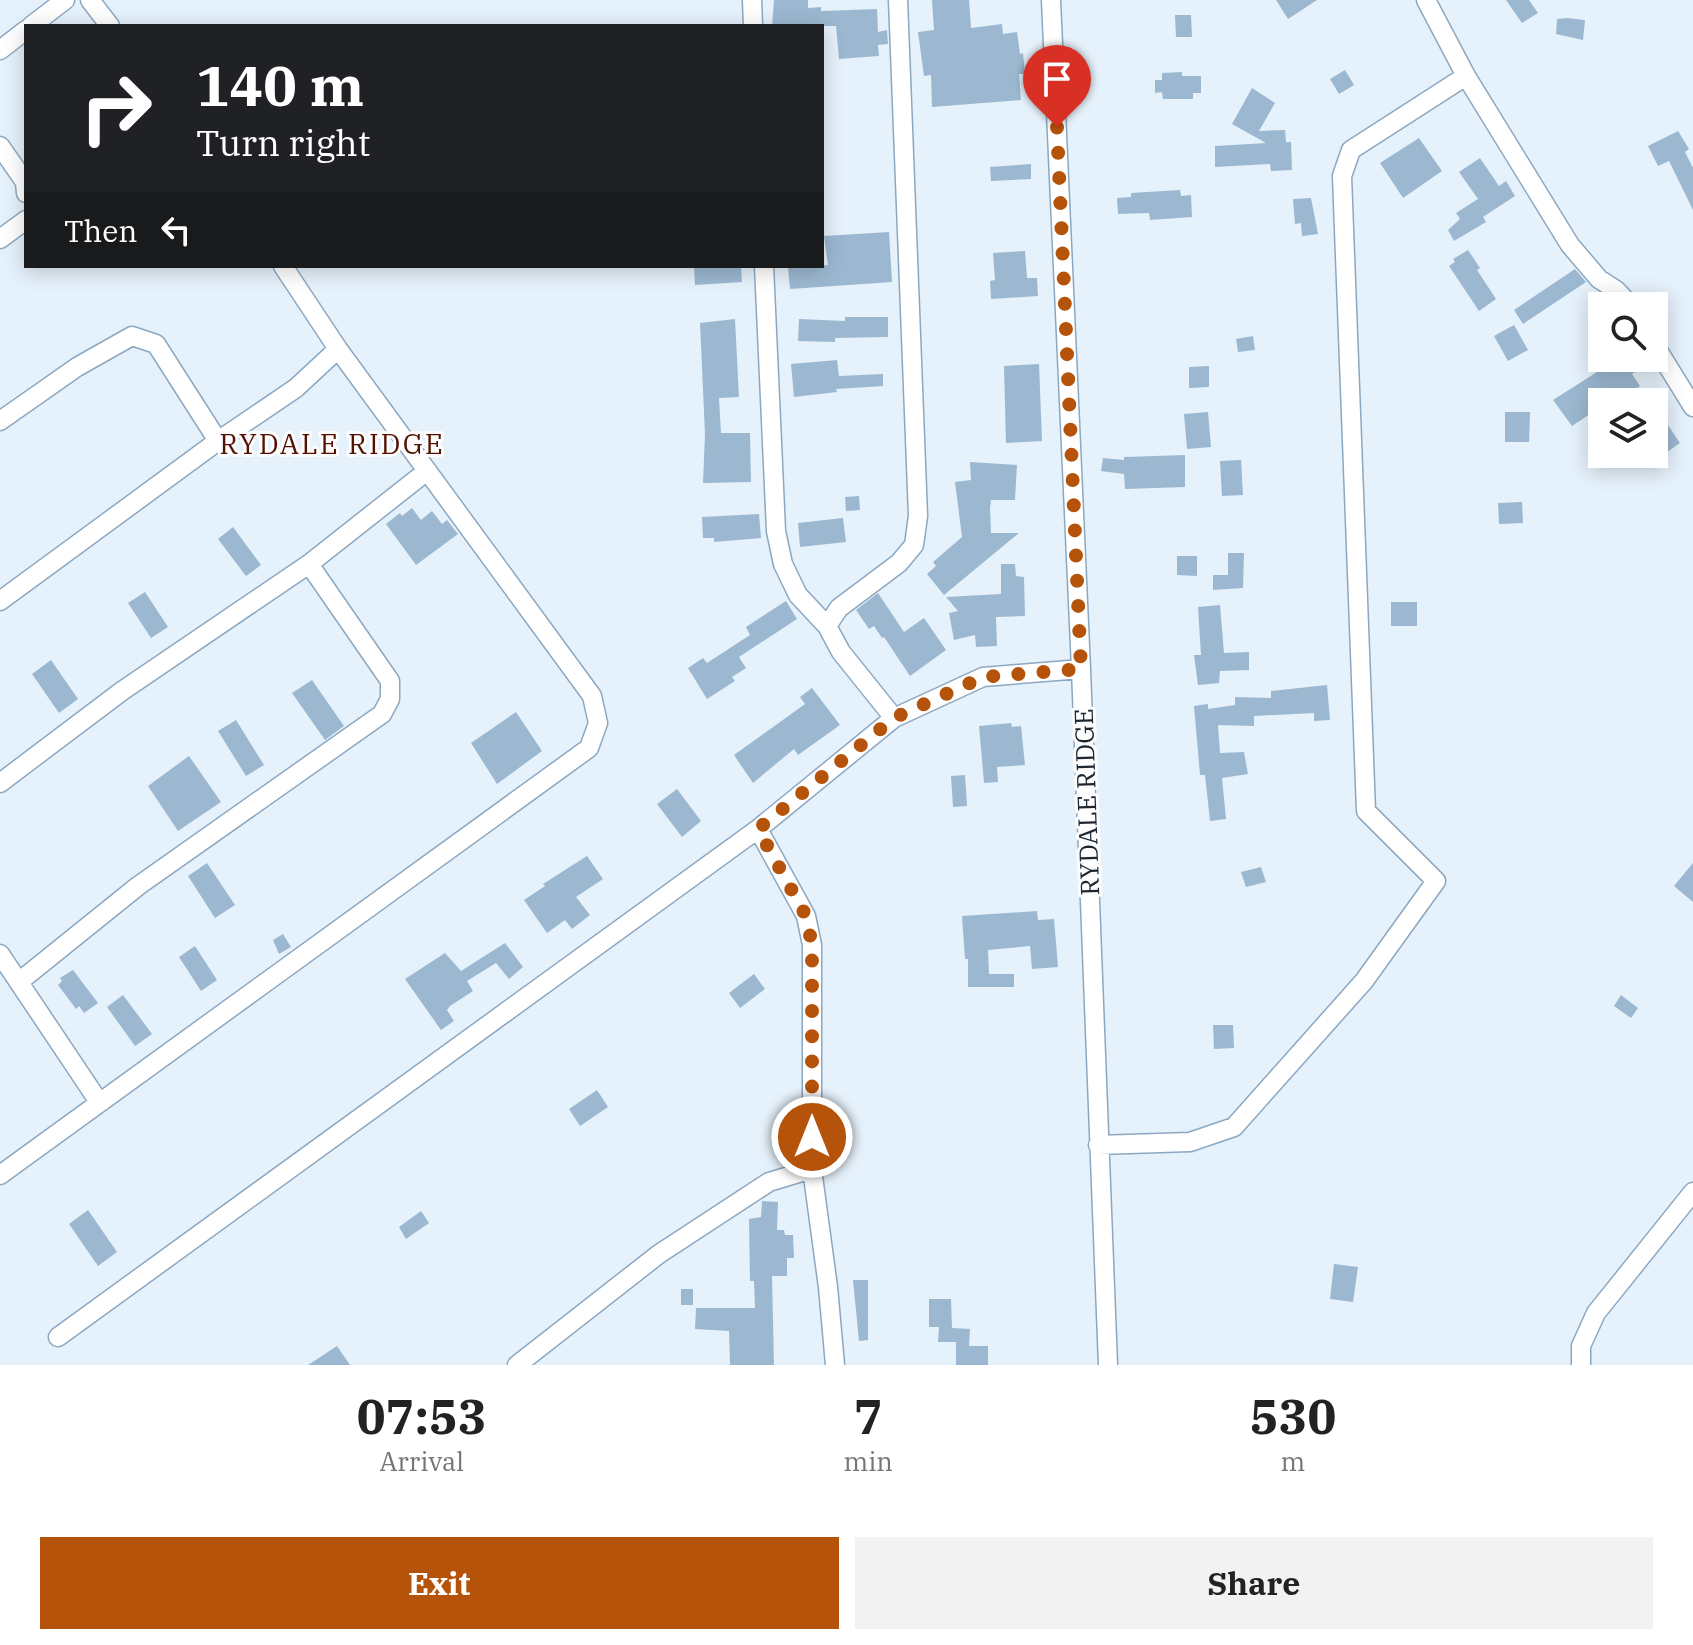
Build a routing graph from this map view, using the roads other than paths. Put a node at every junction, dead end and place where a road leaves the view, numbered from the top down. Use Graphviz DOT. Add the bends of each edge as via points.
graph roads {
  1 [pos="65,0"];
  2 [pos="90,0"];
  3 [pos="752,0"];
  4 [pos="898,0"];
  5 [pos="1051,0"];
  6 [pos="1426,0"];
  7 [pos="34,24"];
  8 [pos="108,24"];
  9 [pos="753,24"];
  10 [pos="24,32"];
  11 [pos="0,50"];
  12 [pos="1466,76"];
  13 [pos="0,146"];
  14 [pos="24,181"];
  15 [pos="24,221"];
  16 [pos="0,239"];
  17 [pos="284,268"];
  18 [pos="764,268"];
  19 [pos="1618,292"];
  20 [pos="338,349"];
  21 [pos="1668,367"];
  22 [pos="1693,407"];
  23 [pos="0,421"];
  24 [pos="218,441"];
  25 [pos="427,471"];
  26 [pos="309,564"];
  27 [pos="0,601"];
  28 [pos="827,626"];
  29 [pos="1081,669"];
  30 [pos="894,718"];
  31 [pos="0,783"];
  32 [pos="758,829"];
  33 [pos="0,954"];
  34 [pos="20,981"];
  35 [pos="99,1102"];
  36 [pos="1098,1145"];
  37 [pos="812,1169"];
  38 [pos="0,1175"];
  39 [pos="1693,1192"];
  40 [pos="58,1337"];
  41 [pos="542,1348"];
  42 [pos="517,1365"];
  43 [pos="551,1365"];
  44 [pos="835,1365"];
  45 [pos="1108,1365"];
  46 [pos="1581,1365"];
  1 -- 7 [label="street"];
  2 -- 8 [label="street"];
  3 -- 9 [label="street"];
  4 -- 28 [label="street" via="918,516 914,545 899,563 839,608"];
  5 -- 29 [label="street, RYDALE RIDGE"];
  6 -- 12 [label="street"];
  10 -- 11 [label="street"];
  12 -- 19 [label="street" via="1570,245"];
  12 -- 36 [label="street" via="1351,150 1342,176 1366,811 1436,881 1364,981 1234,1127 1190,1142"];
  13 -- 14 [label="street"];
  15 -- 16 [label="street"];
  17 -- 20 [label="street"];
  18 -- 28 [label="street" via="776,531 783,564 798,595"];
  20 -- 24 [label="street" via="296,388"];
  20 -- 25 [label="street"];
  21 -- 22 [label="street"];
  23 -- 24 [label="street" via="132,336 156,344"];
  24 -- 27 [label="street"];
  25 -- 26 [label="street"];
  25 -- 35 [label="street" via="592,696 598,723 589,748"];
  26 -- 31 [label="street" via="122,691"];
  26 -- 34 [label="street" via="390,681 390,699 382,714 138,886"];
  28 -- 30 [label="street"];
  29 -- 30 [label="street" via="983,677"];
  29 -- 36 [label="street, RYDALE RIDGE"];
  30 -- 32 [label="street"];
  32 -- 37 [label="street" via="806,916 812,945"];
  32 -- 40 [label="street"];
  33 -- 34 [label="street"];
  34 -- 35 [label="street"];
  35 -- 38 [label="street"];
  36 -- 45 [label="street, RYDALE RIDGE"];
  37 -- 41 [label="street" via="769,1182 659,1254"];
  37 -- 44 [label="street"];
  39 -- 46 [label="street" via="1596,1313 1581,1346"];
  41 -- 42 [label="street"];
  41 -- 43 [label="street"];
}
